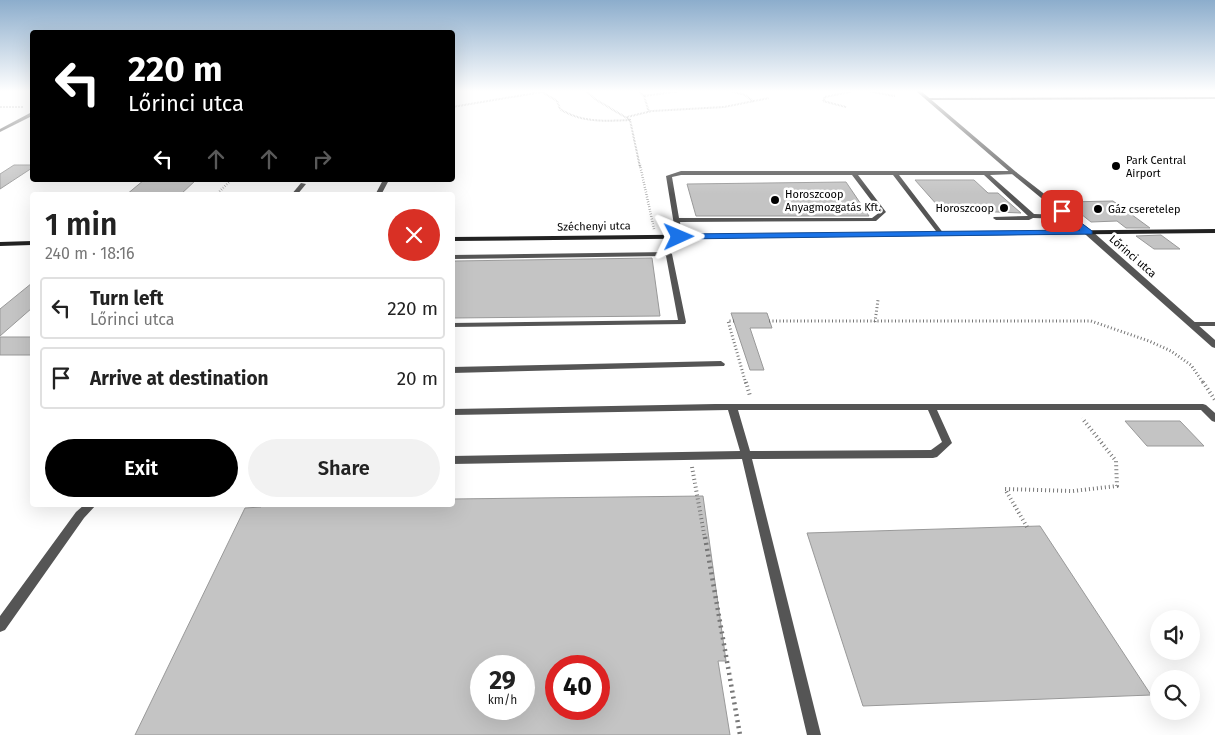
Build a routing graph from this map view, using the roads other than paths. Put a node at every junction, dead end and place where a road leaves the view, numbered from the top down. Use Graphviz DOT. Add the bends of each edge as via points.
graph roads {
  1 [pos="959,125"];
  2 [pos="854,173"];
  3 [pos="895,173"];
  4 [pos="985,173"];
  5 [pos="1014,173"];
  6 [pos="302,184"];
  7 [pos="296,192"];
  8 [pos="1032,216"];
  9 [pos="1067,216"];
  10 [pos="996,218"];
  11 [pos="676,220"];
  12 [pos="1215,231"];
  13 [pos="1089,232"];
  14 [pos="941,234"];
  15 [pos="679,237"];
  16 [pos="455,239"];
  17 [pos="30,243"];
  18 [pos="0,244"];
  19 [pos="455,257"];
  20 [pos="1191,324"];
  21 [pos="1215,324"];
  22 [pos="455,325"];
  23 [pos="1215,345"];
  24 [pos="722,364"];
  25 [pos="455,370"];
  26 [pos="732,407"];
  27 [pos="931,407"];
  28 [pos="455,412"];
  29 [pos="1215,419"];
  30 [pos="746,455"];
  31 [pos="455,460"];
  32 [pos="89,507"];
  33 [pos="0,626"];
  34 [pos="814,735"];
  1 -- 5 [label="street, Lőrinci utca"];
  2 -- 3 [label="lane"];
  2 -- 11 [label="lane" via="681,173 669,176"];
  2 -- 11 [label="lane" via="883,212 874,220"];
  3 -- 4 [label="lane"];
  3 -- 14 [label="lane"];
  4 -- 5 [label="lane"];
  4 -- 8 [label="lane"];
  5 -- 9 [label="street, Lőrinci utca"];
  6 -- 7 [label="lane"];
  8 -- 9 [label="lane"];
  8 -- 10 [label="lane"];
  9 -- 13 [label="street, Lőrinci utca"];
  11 -- 15 [label="lane"];
  12 -- 13 [label="street, Széchenyi utca"];
  13 -- 14 [label="street, Széchenyi utca"];
  13 -- 20 [label="street, Lőrinci utca"];
  14 -- 15 [label="street, Széchenyi utca"];
  15 -- 16 [label="street, Széchenyi utca"];
  17 -- 18 [label="street"];
  19 -- 22 [label="lane" via="669,254 682,322"];
  20 -- 21 [label="lane"];
  20 -- 23 [label="street, Lőrinci utca"];
  24 -- 25 [label="lane"];
  26 -- 27 [label="lane"];
  26 -- 28 [label="lane"];
  26 -- 30 [label="lane"];
  27 -- 29 [label="lane" via="1203,407"];
  27 -- 30 [label="lane" via="947,443 933,454"];
  30 -- 31 [label="lane"];
  30 -- 34 [label="lane"];
  32 -- 33 [label="lane"];
}
